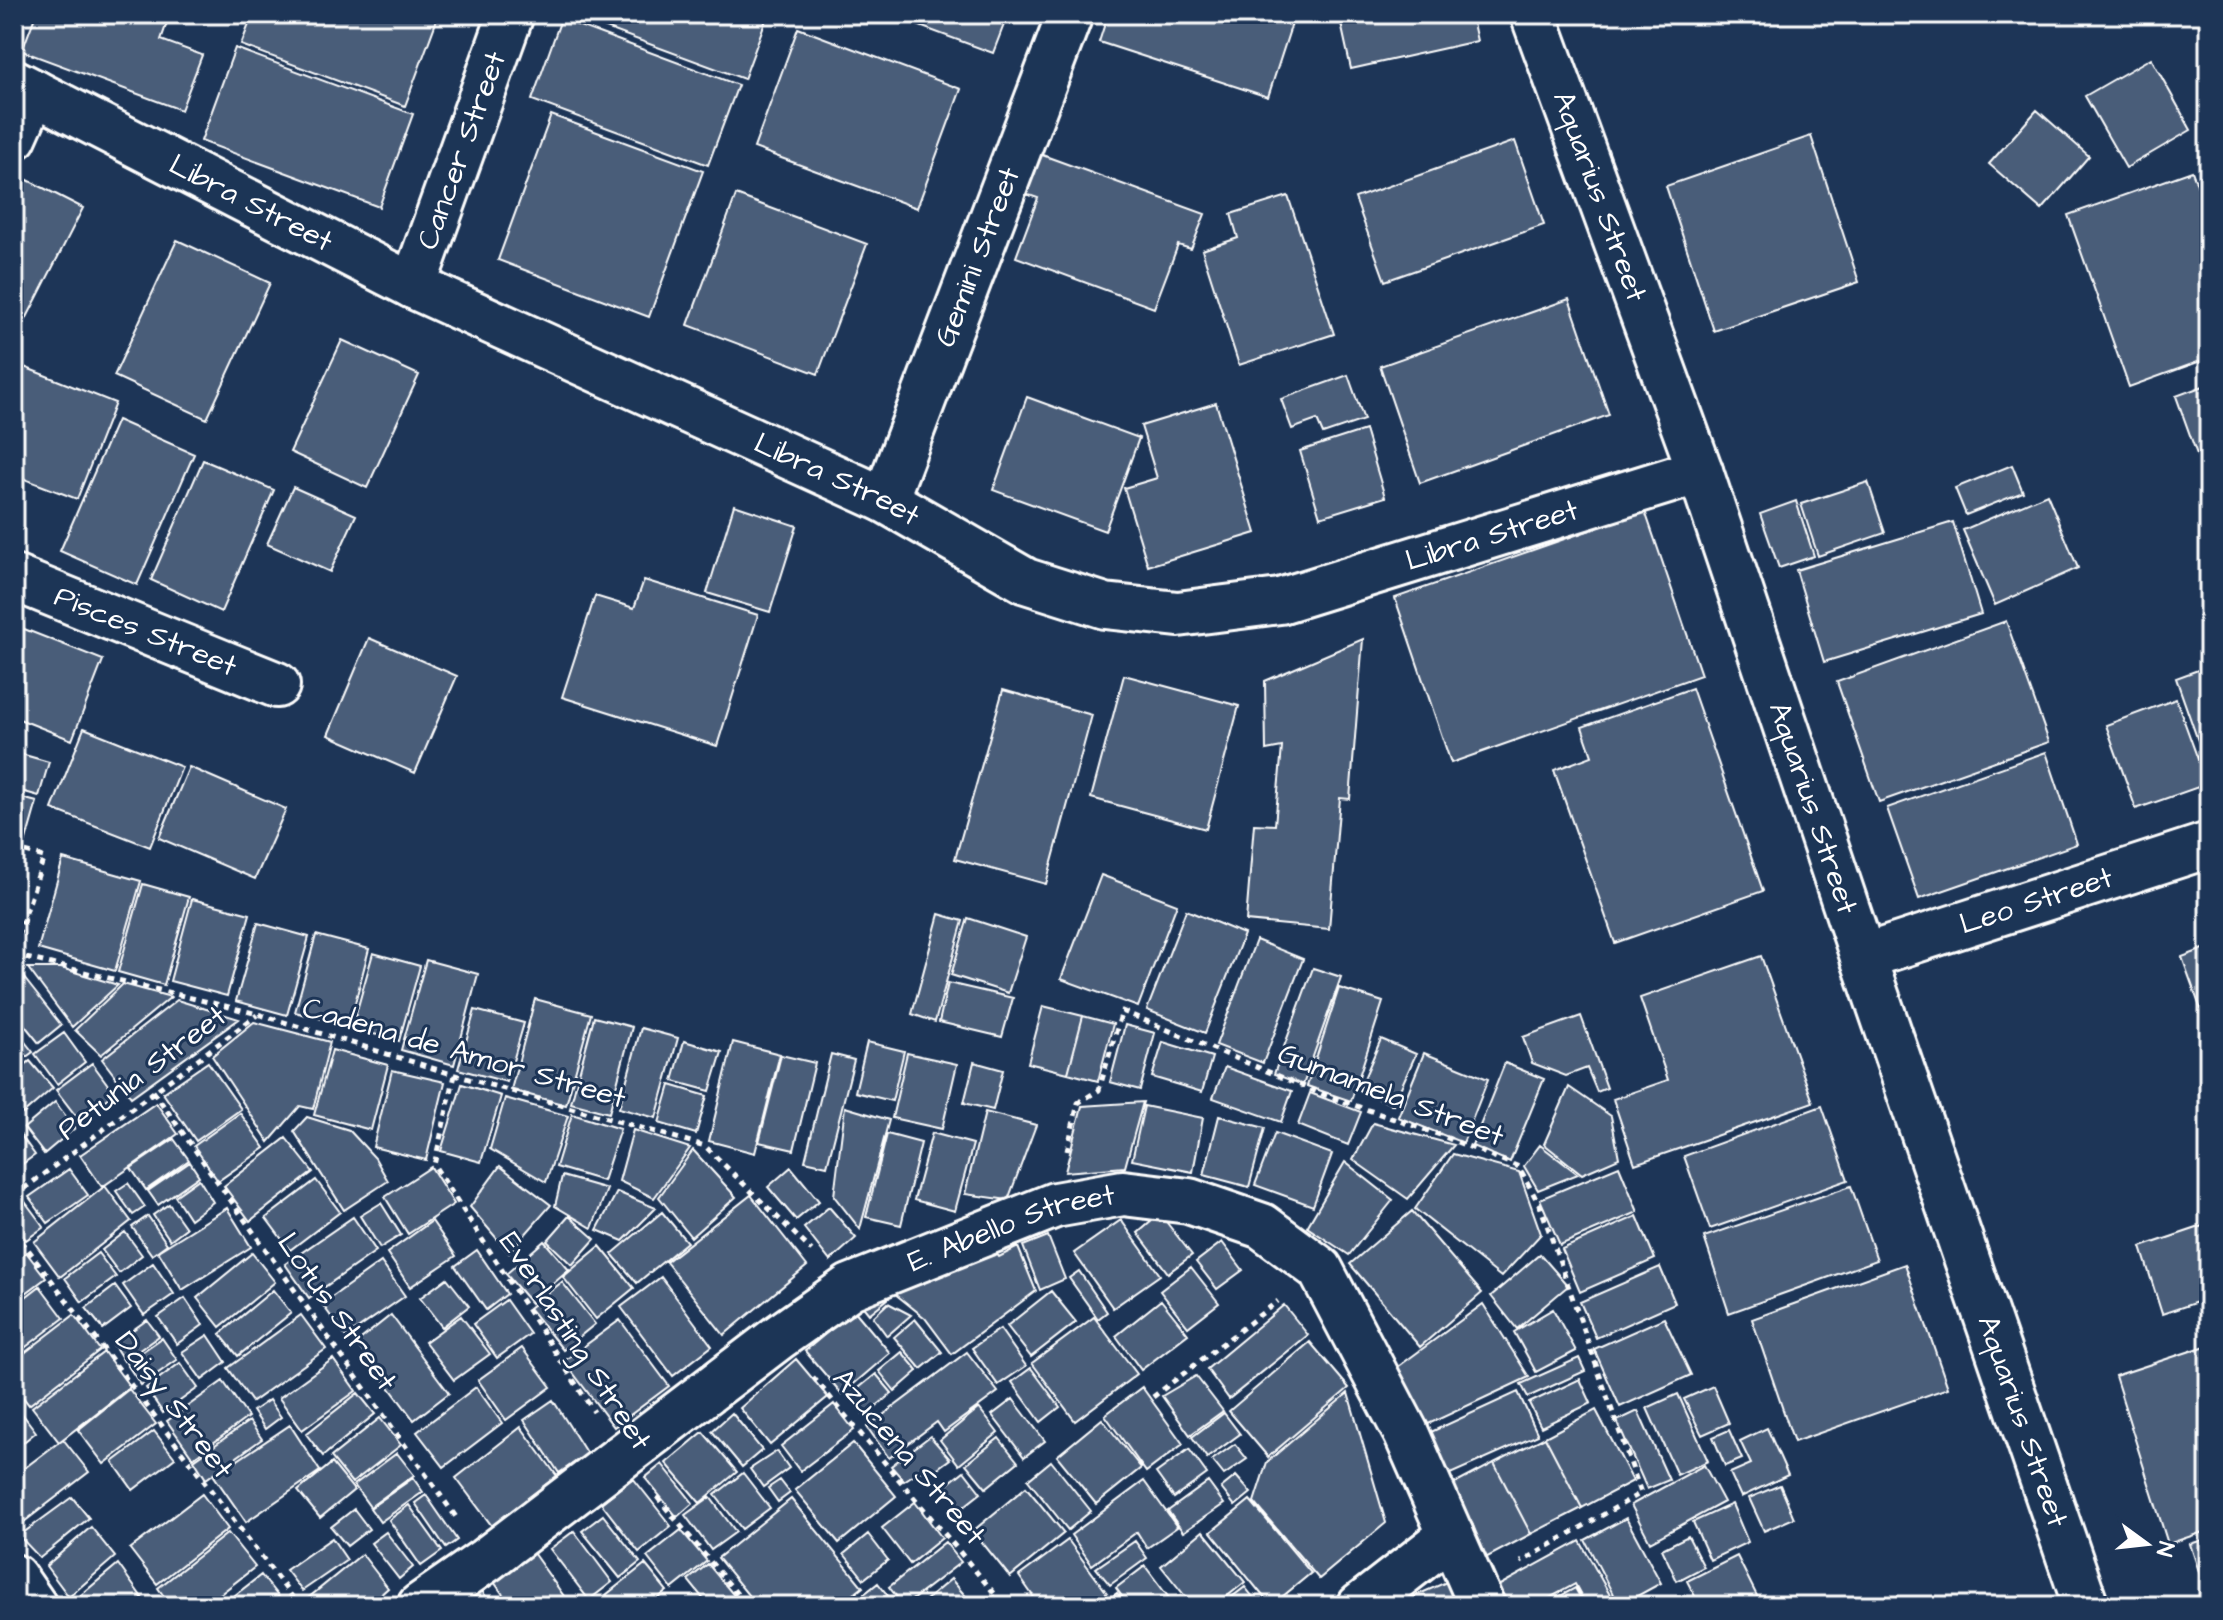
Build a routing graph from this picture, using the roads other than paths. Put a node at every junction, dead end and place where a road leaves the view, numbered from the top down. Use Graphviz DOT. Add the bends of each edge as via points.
graph roads {
  1 [pos="511,14"];
  2 [pos="1070,14"];
  3 [pos="1533,14"];
  4 [pos="24,87"];
  5 [pos="14,137"];
  6 [pos="413,286"];
  7 [pos="1700,471"];
  8 [pos="885,500"];
  9 [pos="14,578"];
  10 [pos="277,685"];
  11 [pos="2209,845"];
  12 [pos="1863,957"];
  13 [pos="1451,1535"];
  14 [pos="14,1577"];
  15 [pos="1478,1597"];
  16 [pos="34,1606"];
  17 [pos="420,1606"];
  18 [pos="1360,1606"];
  19 [pos="2086,1606"];
  1 -- 6 [label="street, Cancer Street"];
  2 -- 8 [label="street, Gemini Street"];
  3 -- 7 [label="street, Aquarius Street"];
  4 -- 5 [label="street"];
  4 -- 6 [label="street, Libra Street"];
  6 -- 8 [label="street, Libra Street"];
  7 -- 8 [label="street, Libra Street" via="1280,601 1178,614 1105,606 1026,581"];
  7 -- 12 [label="street, Aquarius Street"];
  9 -- 10 [label="street, Pisces Street"];
  11 -- 12 [label="street, Leo Street"];
  12 -- 19 [label="street, Aquarius Street"];
  13 -- 15 [label="street, E. Abello Street"];
  13 -- 17 [label="street, E. Abello Street" via="1406,1433 1320,1269 1262,1226 1189,1201 1123,1193 1055,1205 850,1287"];
  13 -- 18 [label="street"];
  14 -- 16 [label="street"];
}
